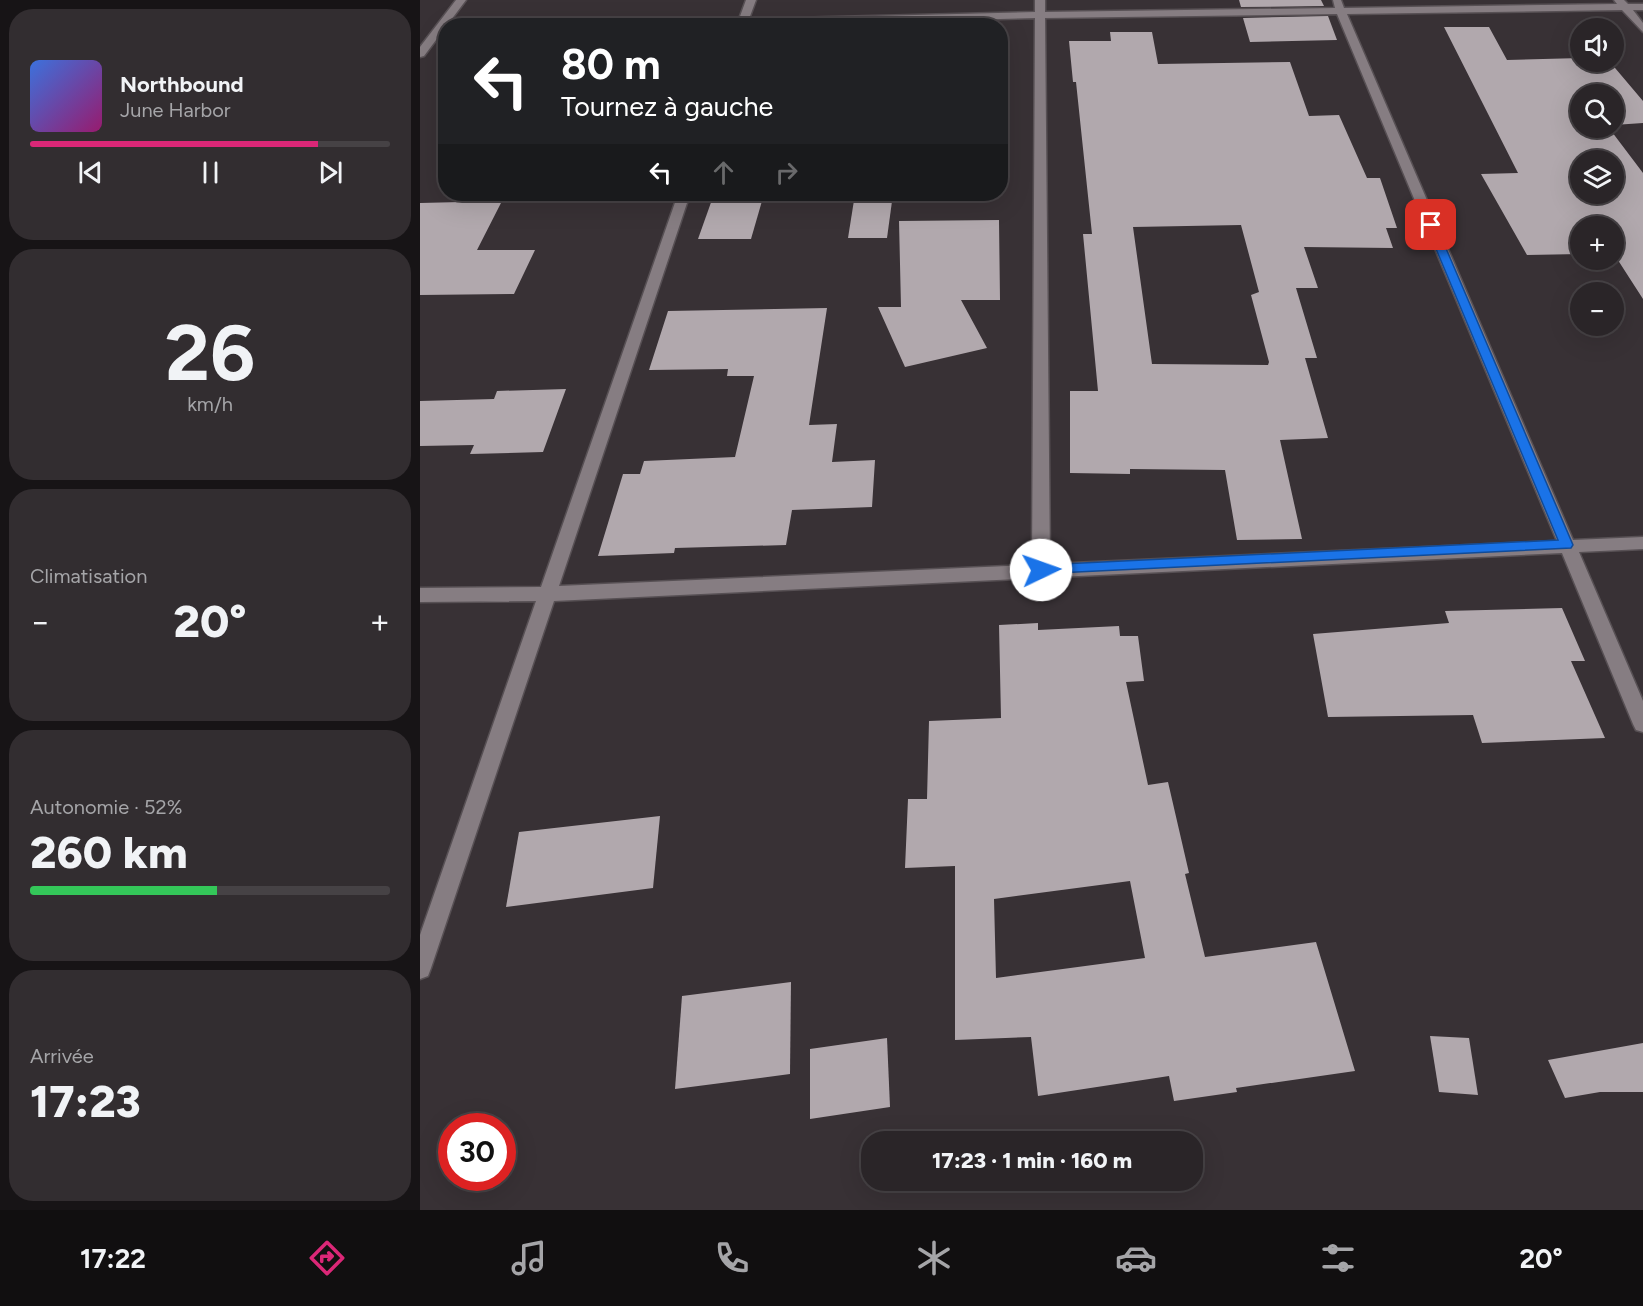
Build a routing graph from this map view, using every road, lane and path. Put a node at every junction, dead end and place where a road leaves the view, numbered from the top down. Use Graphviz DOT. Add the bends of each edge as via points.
graph roads {
  1 [pos="461,0"];
  2 [pos="751,0"];
  3 [pos="1040,0"];
  4 [pos="1622,3"];
  5 [pos="1338,6"];
  6 [pos="1643,7"];
  7 [pos="1040,15"];
  8 [pos="450,18"];
  9 [pos="745,18"];
  10 [pos="929,18"];
  11 [pos="1643,29"];
  12 [pos="420,30"];
  13 [pos="438,30"];
  14 [pos="438,34"];
  15 [pos="420,54"];
  16 [pos="682,201"];
  17 [pos="1643,543"];
  18 [pos="1566,545"];
  19 [pos="1041,570"];
  20 [pos="546,594"];
  21 [pos="420,595"];
  22 [pos="1643,724"];
  23 [pos="420,968"];
  1 -- 8 [label="street"];
  2 -- 9 [label="street"];
  3 -- 7 [label="street"];
  4 -- 5 [label="street"];
  4 -- 6 [label="street"];
  4 -- 11 [label="street"];
  5 -- 7 [label="street"];
  5 -- 18 [label="street"];
  7 -- 10 [label="street"];
  7 -- 19 [label="street"];
  12 -- 13 [label="street"];
  14 -- 15 [label="street"];
  16 -- 20 [label="street"];
  17 -- 18 [label="street"];
  18 -- 19 [label="street"];
  18 -- 22 [label="street"];
  19 -- 20 [label="street"];
  20 -- 21 [label="street"];
  20 -- 23 [label="street"];
}
